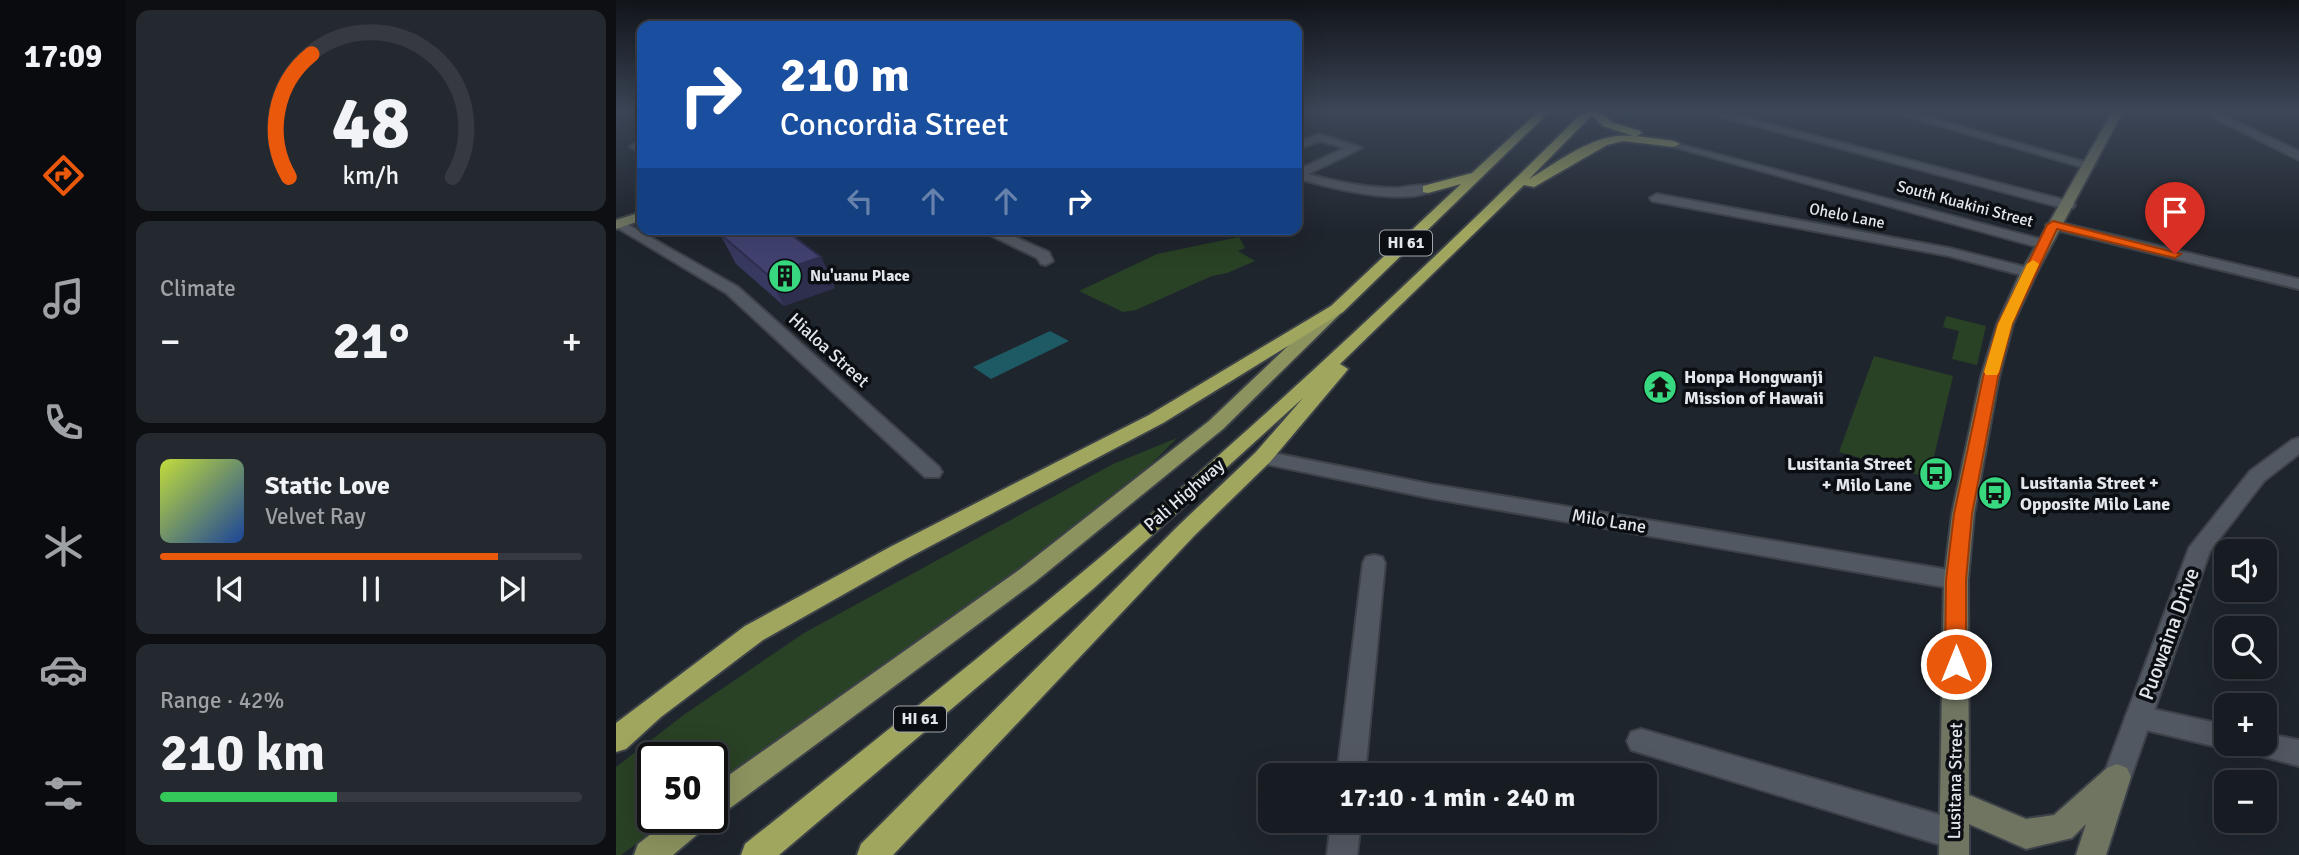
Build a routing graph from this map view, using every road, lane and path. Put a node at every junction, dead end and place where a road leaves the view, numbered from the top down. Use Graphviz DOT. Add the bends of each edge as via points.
graph roads {
  1 [pos="1349,151"];
  2 [pos="1487,151"];
  3 [pos="1502,151"];
  4 [pos="1552,151"];
  5 [pos="1588,151"];
  6 [pos="1699,151"];
  7 [pos="1859,151"];
  8 [pos="2037,151"];
  9 [pos="2096,151"];
  10 [pos="1493,159"];
  11 [pos="2088,165"];
  12 [pos="1302,172"];
  13 [pos="1302,176"];
  14 [pos="1475,177"];
  15 [pos="1428,189"];
  16 [pos="1657,198"];
  17 [pos="1502,201"];
  18 [pos="2068,205"];
  19 [pos="637,218"];
  20 [pos="618,224"];
  21 [pos="2053,225"];
  22 [pos="999,235"];
  23 [pos="2043,244"];
  24 [pos="1046,261"];
  25 [pos="2029,272"];
  26 [pos="2299,284"];
  27 [pos="1402,296"];
  28 [pos="1336,309"];
  29 [pos="2299,444"];
  30 [pos="1263,457"];
  31 [pos="932,472"];
  32 [pos="1374,564"];
  33 [pos="1956,580"];
  34 [pos="2139,718"];
  35 [pos="2214,734"];
  36 [pos="616,740"];
  37 [pos="1641,741"];
  38 [pos="2277,748"];
  39 [pos="2299,752"];
  40 [pos="1352,763"];
  41 [pos="2117,777"];
  42 [pos="728,792"];
  43 [pos="1955,804"];
  44 [pos="676,833"];
  45 [pos="1345,833"];
  46 [pos="1954,845"];
  47 [pos="649,855"];
  48 [pos="756,855"];
  49 [pos="873,855"];
  50 [pos="1342,855"];
  51 [pos="2091,855"];
  1 -- 12 [label="street"];
  2 -- 10 [label="highway"];
  3 -- 10 [label="highway, Pali Highway / HI 61"];
  4 -- 17 [label="highway, Pali Highway / HI 61"];
  5 -- 17 [label="highway"];
  6 -- 23 [label="street, South Kuakini Street"];
  7 -- 18 [label="street"];
  8 -- 11 [label="street"];
  9 -- 11 [label="main road, Lusitana Street"];
  10 -- 14 [label="highway, Pali Highway / HI 61"];
  11 -- 18 [label="main road, Lusitana Street"];
  13 -- 15 [label="street" via="1373,193"];
  14 -- 15 [label="highway"];
  14 -- 28 [label="highway, Pali Highway / HI 61"];
  16 -- 25 [label="street, Ohelo Lane" via="1949,252"];
  17 -- 27 [label="highway, Pali Highway / HI 61"];
  18 -- 21 [label="main road, Lusitana Street"];
  19 -- 20 [label="main road"];
  20 -- 31 [label="street, Hialoa Street" via="732,290"];
  21 -- 23 [label="main road, Lusitana Street"];
  21 -- 26 [label="street"];
  22 -- 24 [label="street" via="1044,255"];
  23 -- 25 [label="main road, Lusitana Street"];
  25 -- 33 [label="main road, Lusitana Street" via="2005,324 1990,377 1963,514"];
  27 -- 30 [label="highway"];
  27 -- 48 [label="highway, Pali Highway / HI 61" via="1085,582"];
  28 -- 36 [label="highway" via="1156,419 754,633"];
  28 -- 42 [label="main road, Pali Highway / HI 61" via="1216,425 1027,576"];
  29 -- 34 [label="street, Puowaina Drive" via="2257,477 2200,548"];
  30 -- 33 [label="street, Milo Lane" via="1430,491"];
  30 -- 49 [label="highway"];
  32 -- 40 [label="street"];
  33 -- 43 [label="main road, Lusitana Street"];
  34 -- 35 [label="street"];
  34 -- 41 [label="street, Puowaina Drive"];
  37 -- 46 [label="street"];
  38 -- 39 [label="street"];
  41 -- 43 [label="main road" via="2061,828 2025,834"];
  41 -- 51 [label="main road"];
  43 -- 46 [label="main road, Lusitana Street"];
  44 -- 47 [label="main road"];
  45 -- 50 [label="street"];
}
